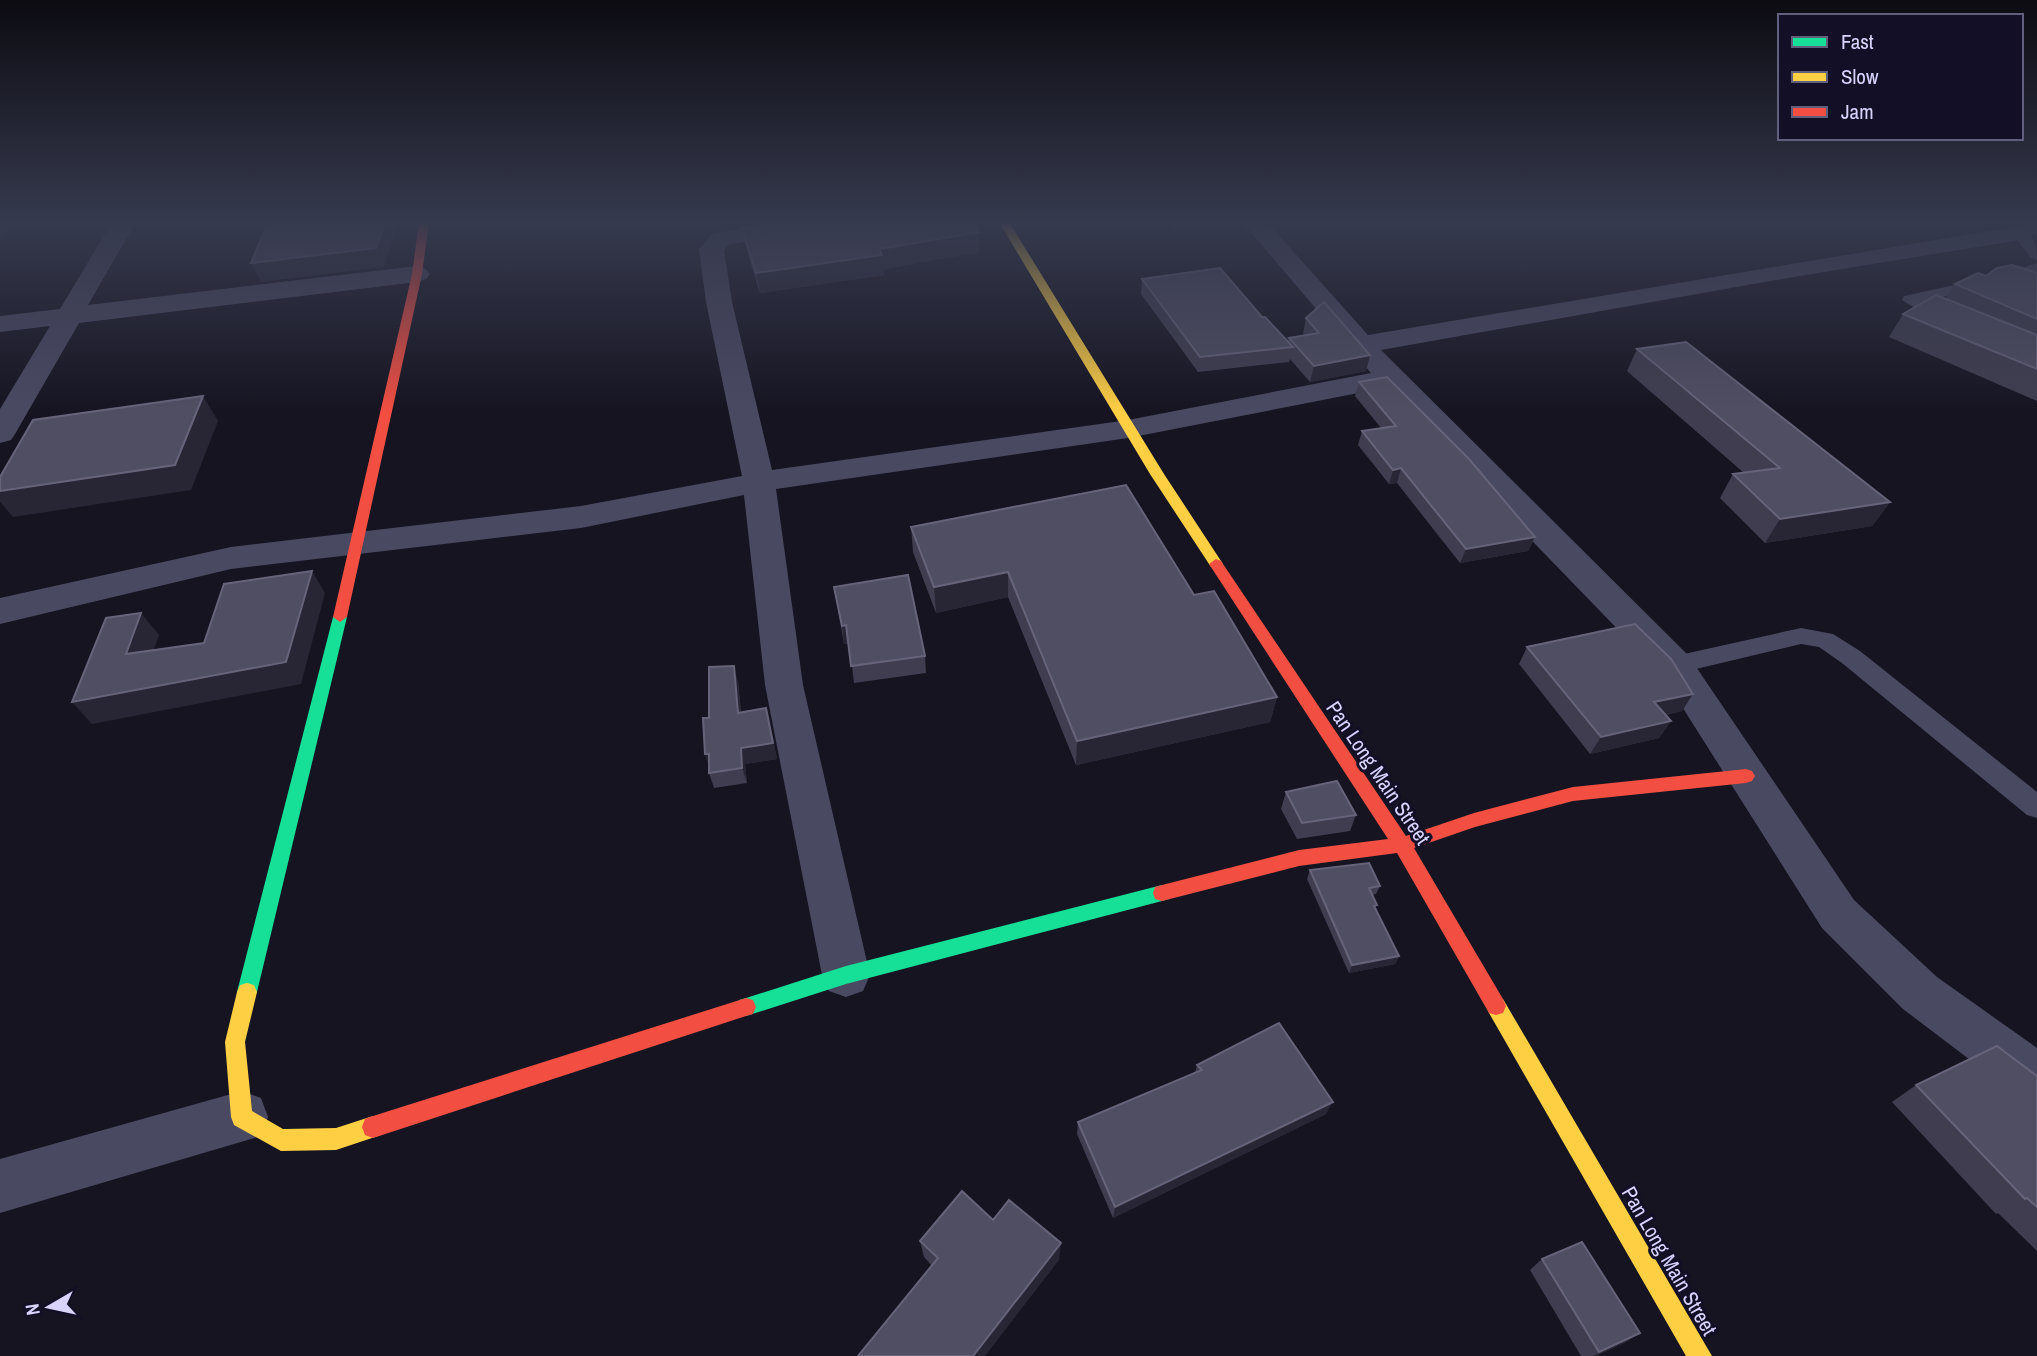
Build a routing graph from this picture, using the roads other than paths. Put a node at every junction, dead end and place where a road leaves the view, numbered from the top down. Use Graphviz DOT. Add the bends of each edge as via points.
graph roads {
  1 [pos="86,285"];
  2 [pos="327,285"];
  3 [pos="415,285"];
  4 [pos="716,285"];
  5 [pos="1042,285"];
  6 [pos="1309,285"];
  7 [pos="1701,285"];
  8 [pos="1967,285"];
  9 [pos="66,318"];
  10 [pos="0,324"];
  11 [pos="1961,327"];
  12 [pos="1361,345"];
  13 [pos="1391,379"];
  14 [pos="1128,429"];
  15 [pos="0,434"];
  16 [pos="759,482"];
  17 [pos="358,543"];
  18 [pos="0,611"];
  19 [pos="1675,665"];
  20 [pos="1746,776"];
  21 [pos="2037,807"];
  22 [pos="1402,845"];
  23 [pos="846,975"];
  24 [pos="2037,1079"];
  25 [pos="242,1117"];
  26 [pos="0,1186"];
  27 [pos="1700,1356"];
  1 -- 9 [label="street"];
  2 -- 9 [label="street"];
  3 -- 17 [label="street"];
  4 -- 16 [label="street"];
  5 -- 14 [label="street, Pan Long Main Street"];
  6 -- 12 [label="street"];
  7 -- 12 [label="street"];
  8 -- 11 [label="lane" via="1910,300"];
  9 -- 10 [label="street"];
  9 -- 15 [label="street"];
  12 -- 13 [label="street"];
  13 -- 14 [label="street"];
  13 -- 19 [label="street"];
  14 -- 16 [label="street"];
  14 -- 22 [label="street, Pan Long Main Street"];
  16 -- 17 [label="street" via="580,517"];
  16 -- 23 [label="street" via="784,685"];
  17 -- 18 [label="street" via="231,558"];
  17 -- 25 [label="street" via="235,1042"];
  19 -- 20 [label="street"];
  19 -- 21 [label="lane" via="1801,636 1825,640"];
  20 -- 22 [label="street" via="1573,794"];
  20 -- 24 [label="street" via="1838,914 1920,993"];
  22 -- 23 [label="street" via="1299,858"];
  22 -- 27 [label="street, Pan Long Main Street"];
  23 -- 25 [label="street" via="336,1139 281,1140"];
  25 -- 26 [label="street"];
}
